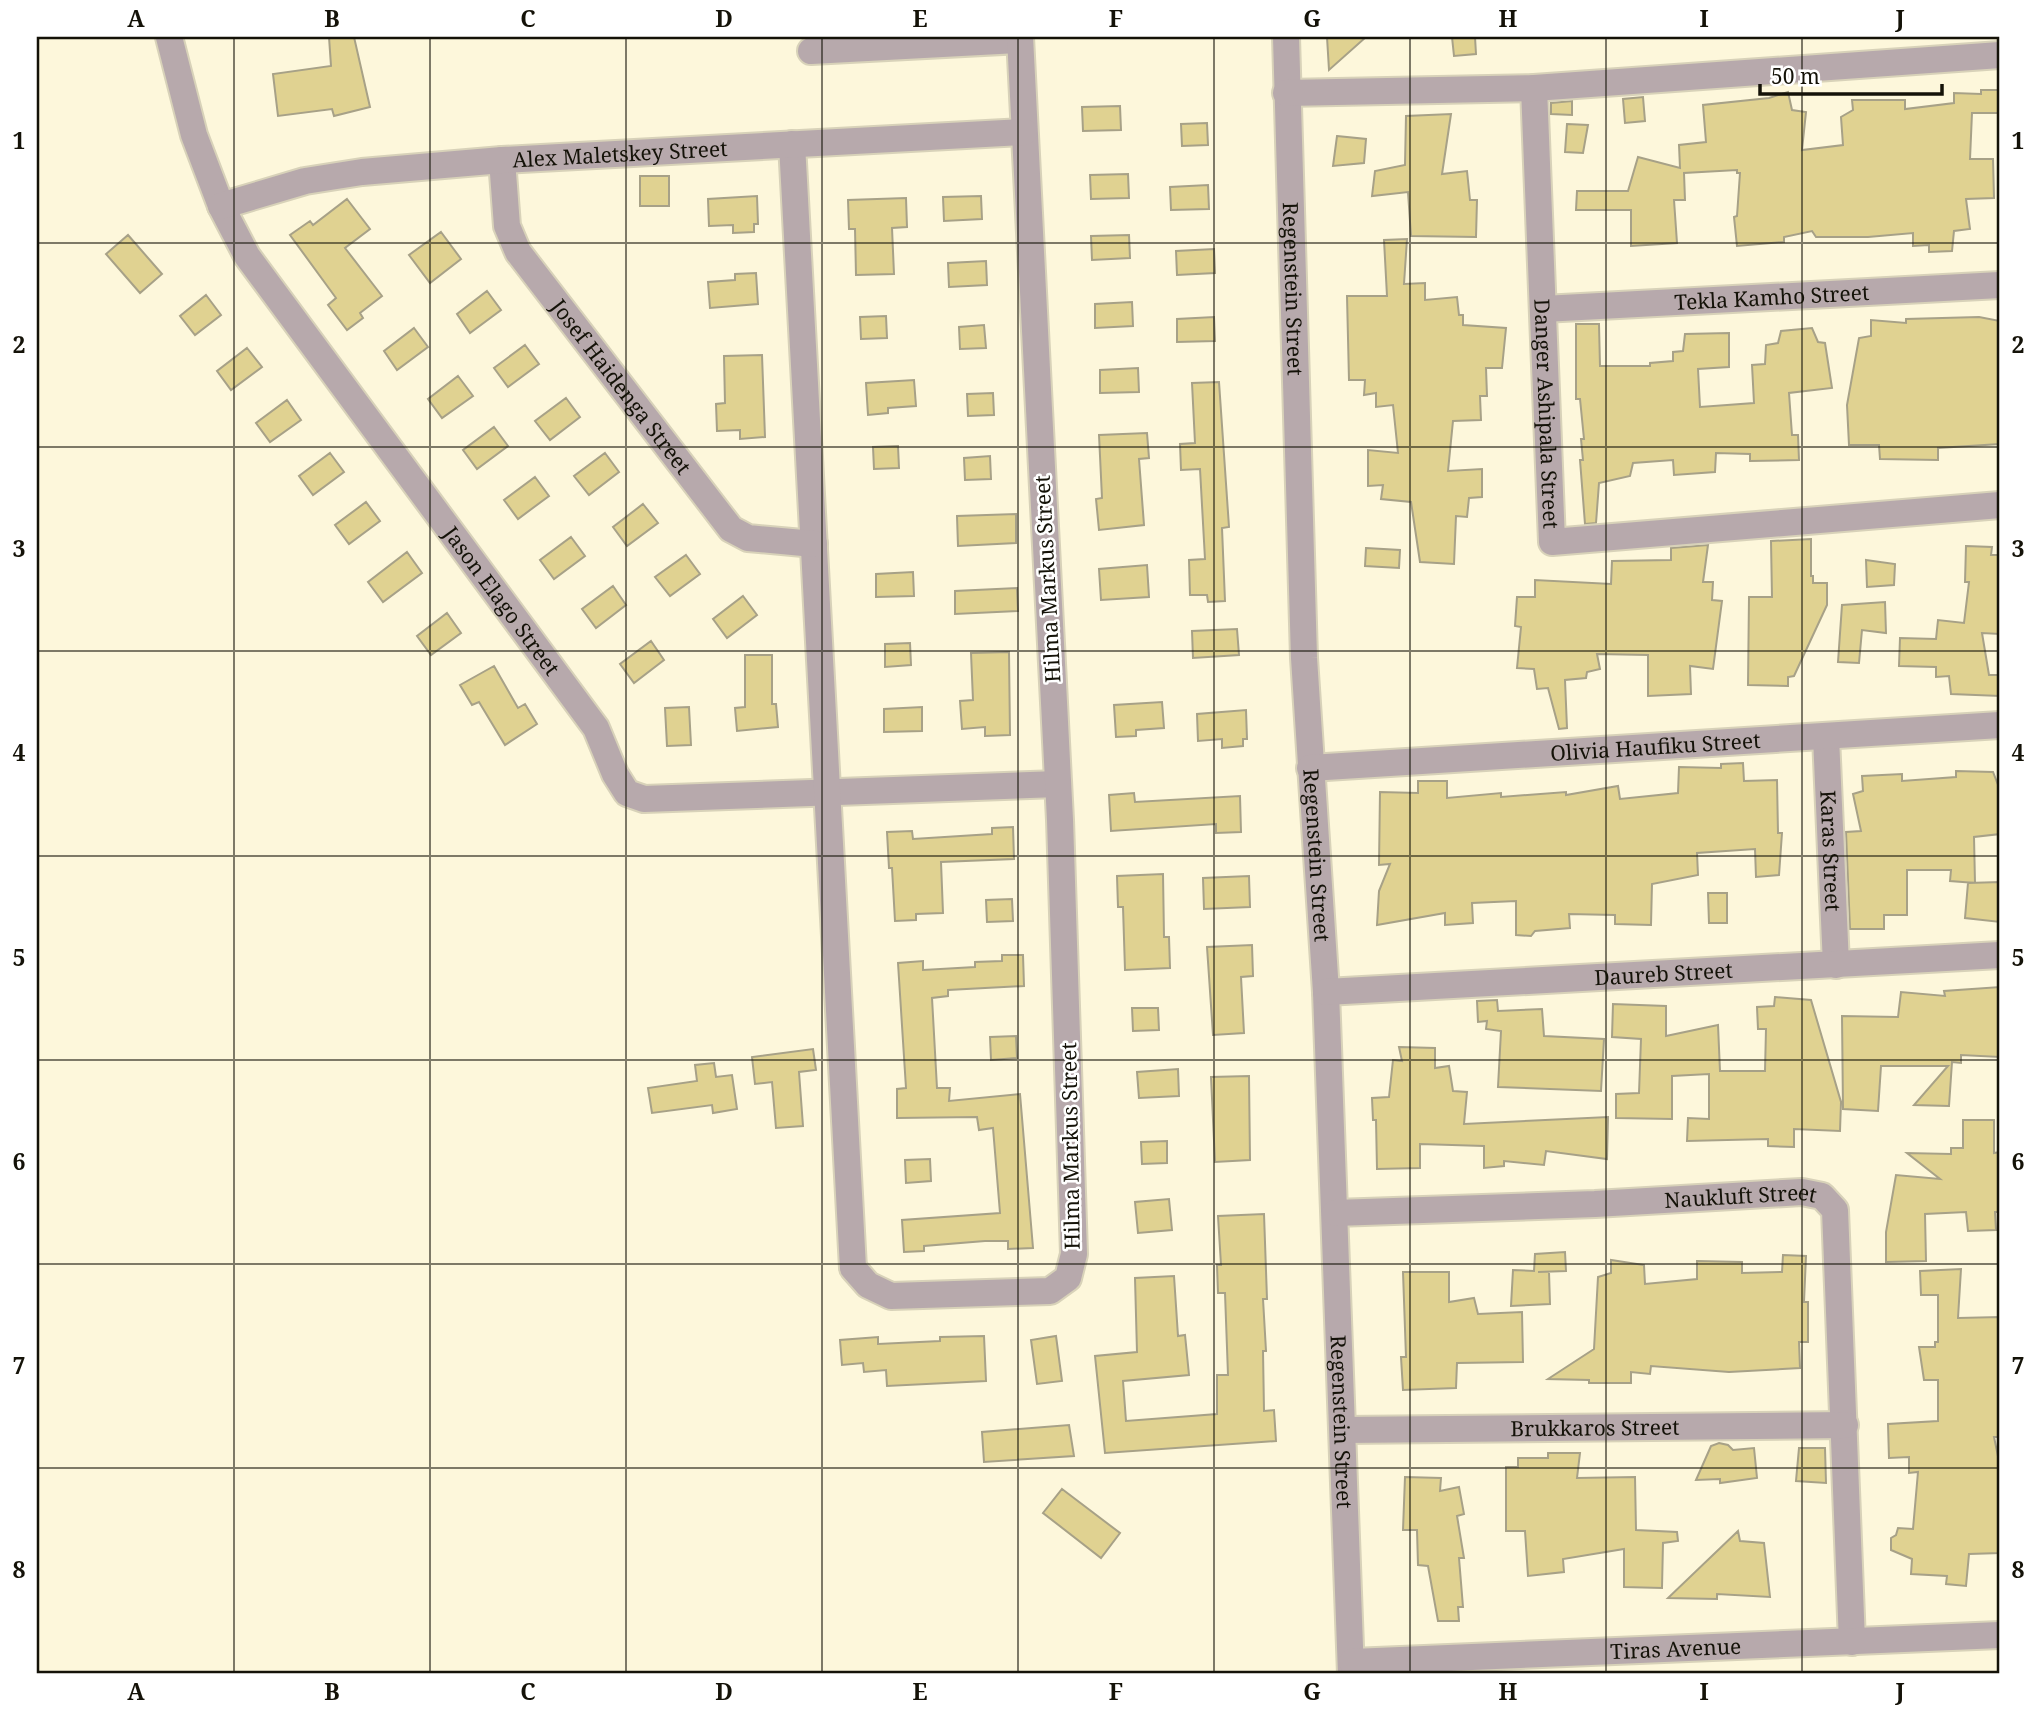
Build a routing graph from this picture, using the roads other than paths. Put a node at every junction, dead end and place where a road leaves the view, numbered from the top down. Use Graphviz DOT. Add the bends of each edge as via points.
graph roads {
  1 [pos="169,37"];
  2 [pos="1286,37"];
  3 [pos="1020,38"];
  4 [pos="811,51"];
  5 [pos="2000,55"];
  6 [pos="1534,88"];
  7 [pos="1286,93"];
  8 [pos="1024,132"];
  9 [pos="792,144"];
  10 [pos="502,160"];
  11 [pos="221,206"];
  12 [pos="2000,285"];
  13 [pos="1542,309"];
  14 [pos="2000,505"];
  15 [pos="814,544"];
  16 [pos="2000,724"];
  17 [pos="1826,737"];
  18 [pos="1310,768"];
  19 [pos="1058,785"];
  20 [pos="828,793"];
  21 [pos="2000,956"];
  22 [pos="1836,965"];
  23 [pos="1326,992"];
  24 [pos="1335,1213"];
  25 [pos="1845,1425"];
  26 [pos="1343,1430"];
  27 [pos="2000,1635"];
  28 [pos="1852,1642"];
  29 [pos="1351,1668"];
  1 -- 11 [label="street, Jason Elago Street" via="194,135"];
  2 -- 7 [label="street, Regenstein Street"];
  3 -- 4 [label="street"];
  3 -- 8 [label="street, Hilma Markus Street"];
  5 -- 6 [label="street"];
  6 -- 7 [label="street"];
  6 -- 13 [label="street, Danger Ashipala Street"];
  7 -- 18 [label="street, Regenstein Street"];
  8 -- 9 [label="street, Alex Maletskey Street"];
  8 -- 19 [label="street, Hilma Markus Street"];
  9 -- 10 [label="street, Alex Maletskey Street"];
  9 -- 15 [label="street, Hilma Markus Street"];
  10 -- 11 [label="street, Alex Maletskey Street" via="305,181"];
  10 -- 15 [label="street, Josef Haidenga Street" via="506,226 518,252 722,519 748,538"];
  11 -- 20 [label="street, Jason Elago Street" via="247,256 596,728 627,793 644,799"];
  12 -- 13 [label="street, Tekla Kamho Street"];
  13 -- 14 [label="street, Danger Ashipala Street" via="1552,542"];
  15 -- 20 [label="street, Hilma Markus Street"];
  16 -- 17 [label="street, Olivia Haufiku Street"];
  17 -- 18 [label="street, Olivia Haufiku Street"];
  17 -- 22 [label="street, Karas Street"];
  18 -- 23 [label="street, Regenstein Street"];
  19 -- 20 [label="street, Jason Elago Street"];
  19 -- 20 [label="street, Hilma Markus Street" via="1074,1254 1068,1278 1050,1291 891,1296 868,1286 853,1268"];
  21 -- 22 [label="street, Daureb Street"];
  22 -- 23 [label="street, Daureb Street"];
  23 -- 24 [label="street, Regenstein Street"];
  24 -- 25 [label="street, Naukluft Street" via="1802,1192 1822,1196 1835,1210"];
  24 -- 26 [label="street, Regenstein Street"];
  25 -- 26 [label="street, Brukkaros Street"];
  25 -- 28 [label="street, Naukluft Street"];
  26 -- 29 [label="street, Regenstein Street"];
  27 -- 28 [label="street, Tiras Avenue"];
  28 -- 29 [label="street, Tiras Avenue"];
}
